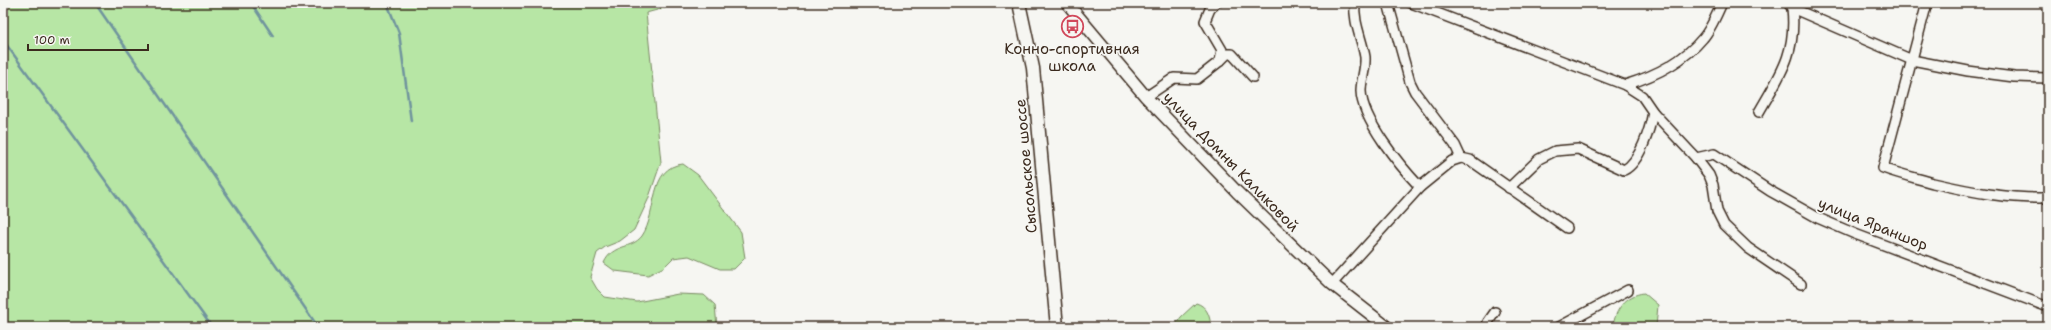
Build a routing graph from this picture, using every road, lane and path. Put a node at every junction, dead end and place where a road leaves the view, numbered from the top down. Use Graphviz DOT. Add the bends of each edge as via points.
graph roads {
  1 [pos="1019,3"];
  2 [pos="1068,3"];
  3 [pos="1216,3"];
  4 [pos="1355,3"];
  5 [pos="1388,3"];
  6 [pos="1411,3"];
  7 [pos="1722,3"];
  8 [pos="1927,3"];
  9 [pos="1790,6"];
  10 [pos="1912,60"];
  11 [pos="1220,61"];
  12 [pos="1253,77"];
  13 [pos="2048,78"];
  14 [pos="1625,85"];
  15 [pos="1146,97"];
  16 [pos="1653,112"];
  17 [pos="1759,112"];
  18 [pos="1461,158"];
  19 [pos="1696,158"];
  20 [pos="1420,187"];
  21 [pos="1509,188"];
  22 [pos="2048,198"];
  23 [pos="1567,228"];
  24 [pos="1332,284"];
  25 [pos="1801,284"];
  26 [pos="1628,290"];
  27 [pos="2048,307"];
  28 [pos="1495,312"];
  29 [pos="1057,327"];
  30 [pos="1387,327"];
  31 [pos="1487,327"];
  32 [pos="1559,327"];
  1 -- 29 [label="highway, Сысольское шоссе" via="1033,68"];
  2 -- 15 [label="main road, улица Домны Каликовой"];
  3 -- 11 [label="street" via="1205,21 1222,50"];
  4 -- 20 [label="street" via="1354,13 1365,58 1361,91 1371,125"];
  5 -- 18 [label="street" via="1410,82 1455,145"];
  6 -- 14 [label="street"];
  7 -- 14 [label="street" via="1704,38 1679,61 1649,78"];
  8 -- 10 [label="street"];
  9 -- 10 [label="street"];
  9 -- 17 [label="street" via="1794,28 1793,43 1785,66"];
  10 -- 13 [label="street" via="1968,71"];
  10 -- 22 [label="street" via="1883,168 1976,194 2019,199"];
  11 -- 12 [label="street" via="1227,54 1232,54"];
  11 -- 15 [label="street" via="1197,79 1174,78"];
  14 -- 16 [label="street" via="1642,96"];
  15 -- 24 [label="main road, улица Домны Каликовой" via="1236,192"];
  16 -- 19 [label="street"];
  16 -- 21 [label="street" via="1644,143 1629,167 1624,170 1578,149 1555,151 1539,159"];
  18 -- 20 [label="street" via="1452,160"];
  18 -- 21 [label="street" via="1470,160"];
  19 -- 25 [label="street" via="1714,185 1717,210 1724,225 1748,248"];
  19 -- 27 [label="street, улица Яраншор" via="1714,154 1770,191 1818,218"];
  20 -- 24 [label="street"];
  21 -- 23 [label="street"];
  24 -- 30 [label="main road, улица Домны Каликовой"];
  26 -- 32 [label="street"];
  28 -- 31 [label="street"];
}
